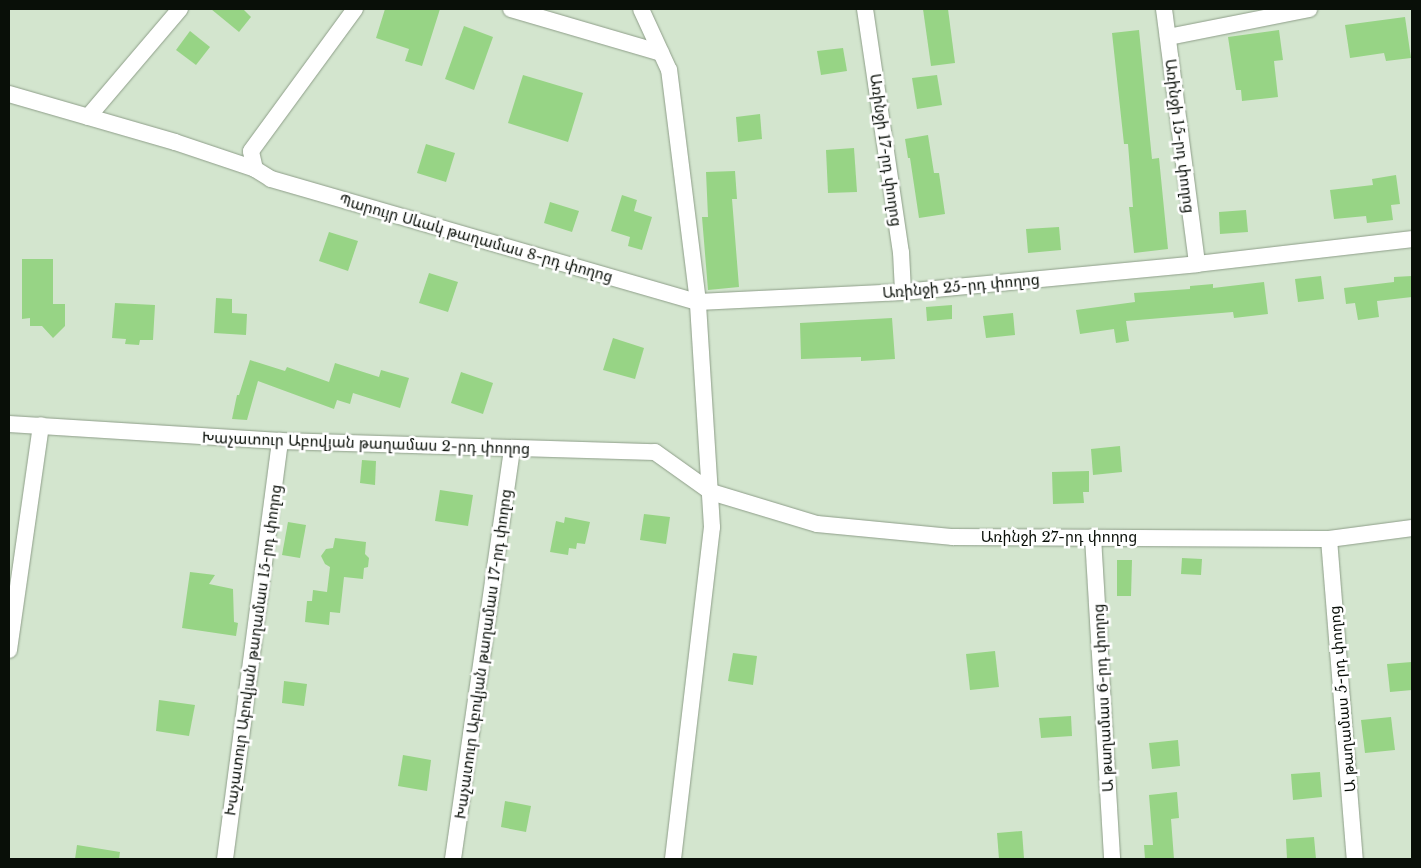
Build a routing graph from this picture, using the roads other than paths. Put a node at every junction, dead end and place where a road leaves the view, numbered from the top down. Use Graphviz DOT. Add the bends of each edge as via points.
graph roads {
  1 [pos="180,9"];
  2 [pos="355,9"];
  3 [pos="511,9"];
  4 [pos="641,9"];
  5 [pos="865,9"];
  6 [pos="1164,9"];
  7 [pos="1308,9"];
  8 [pos="1168,37"];
  9 [pos="661,54"];
  10 [pos="9,94"];
  11 [pos="88,117"];
  12 [pos="255,169"];
  13 [pos="1412,239"];
  14 [pos="1197,264"];
  15 [pos="903,292"];
  16 [pos="698,302"];
  17 [pos="9,424"];
  18 [pos="41,425"];
  19 [pos="280,441"];
  20 [pos="512,450"];
  21 [pos="711,492"];
  22 [pos="1412,528"];
  23 [pos="1093,537"];
  24 [pos="1329,538"];
  25 [pos="9,650"];
  26 [pos="225,859"];
  27 [pos="453,859"];
  28 [pos="673,859"];
  29 [pos="1112,859"];
  30 [pos="1355,859"];
  1 -- 11 [label="street"];
  2 -- 12 [label="street" via="251,151"];
  3 -- 9 [label="street"];
  4 -- 9 [label="street"];
  5 -- 15 [label="street, Առինջի 17-րդ փողոց" via="901,252"];
  6 -- 8 [label="street, Առինջի 15-րդ փողոց"];
  7 -- 8 [label="street"];
  8 -- 14 [label="street, Առինջի 15-րդ փողոց"];
  9 -- 16 [label="street" via="669,70"];
  10 -- 11 [label="street"];
  11 -- 12 [label="street, Պարույր Սևակ թաղամաս 8-րդ փողոց"];
  12 -- 16 [label="street, Պարույր Սևակ թաղամաս 8-րդ փողոց" via="272,179"];
  13 -- 14 [label="street, Առինջի 25-րդ փողոց"];
  14 -- 15 [label="street, Առինջի 25-րդ փողոց"];
  15 -- 16 [label="street, Առինջի 25-րդ փողոց"];
  16 -- 21 [label="street"];
  17 -- 18 [label="street, Խաչատուր Աբովյան թաղամաս 2-րդ փողոց"];
  18 -- 19 [label="street, Խաչատուր Աբովյան թաղամաս 2-րդ փողոց"];
  18 -- 25 [label="street"];
  19 -- 20 [label="street, Խաչատուր Աբովյան թաղամաս 2-րդ փողոց"];
  19 -- 26 [label="street, Խաչատուր Աբովյան թաղամաս 15-րդ փողոց"];
  20 -- 21 [label="street, Խաչատուր Աբովյան թաղամաս 2-րդ փողոց" via="655,452"];
  20 -- 27 [label="street, Խաչատուր Աբովյան թաղամաս 17-րդ փողոց"];
  21 -- 23 [label="street, Առինջի 27-րդ փողոց" via="817,524 954,536"];
  21 -- 28 [label="street" via="712,527"];
  22 -- 24 [label="street, Առինջի 27-րդ փողոց"];
  23 -- 24 [label="street, Առինջի 27-րդ փողոց"];
  23 -- 29 [label="street, Ա թաղամաս 6-րդ փողոց"];
  24 -- 30 [label="street, Ա թաղամաս 5-րդ փողոց"];
}
